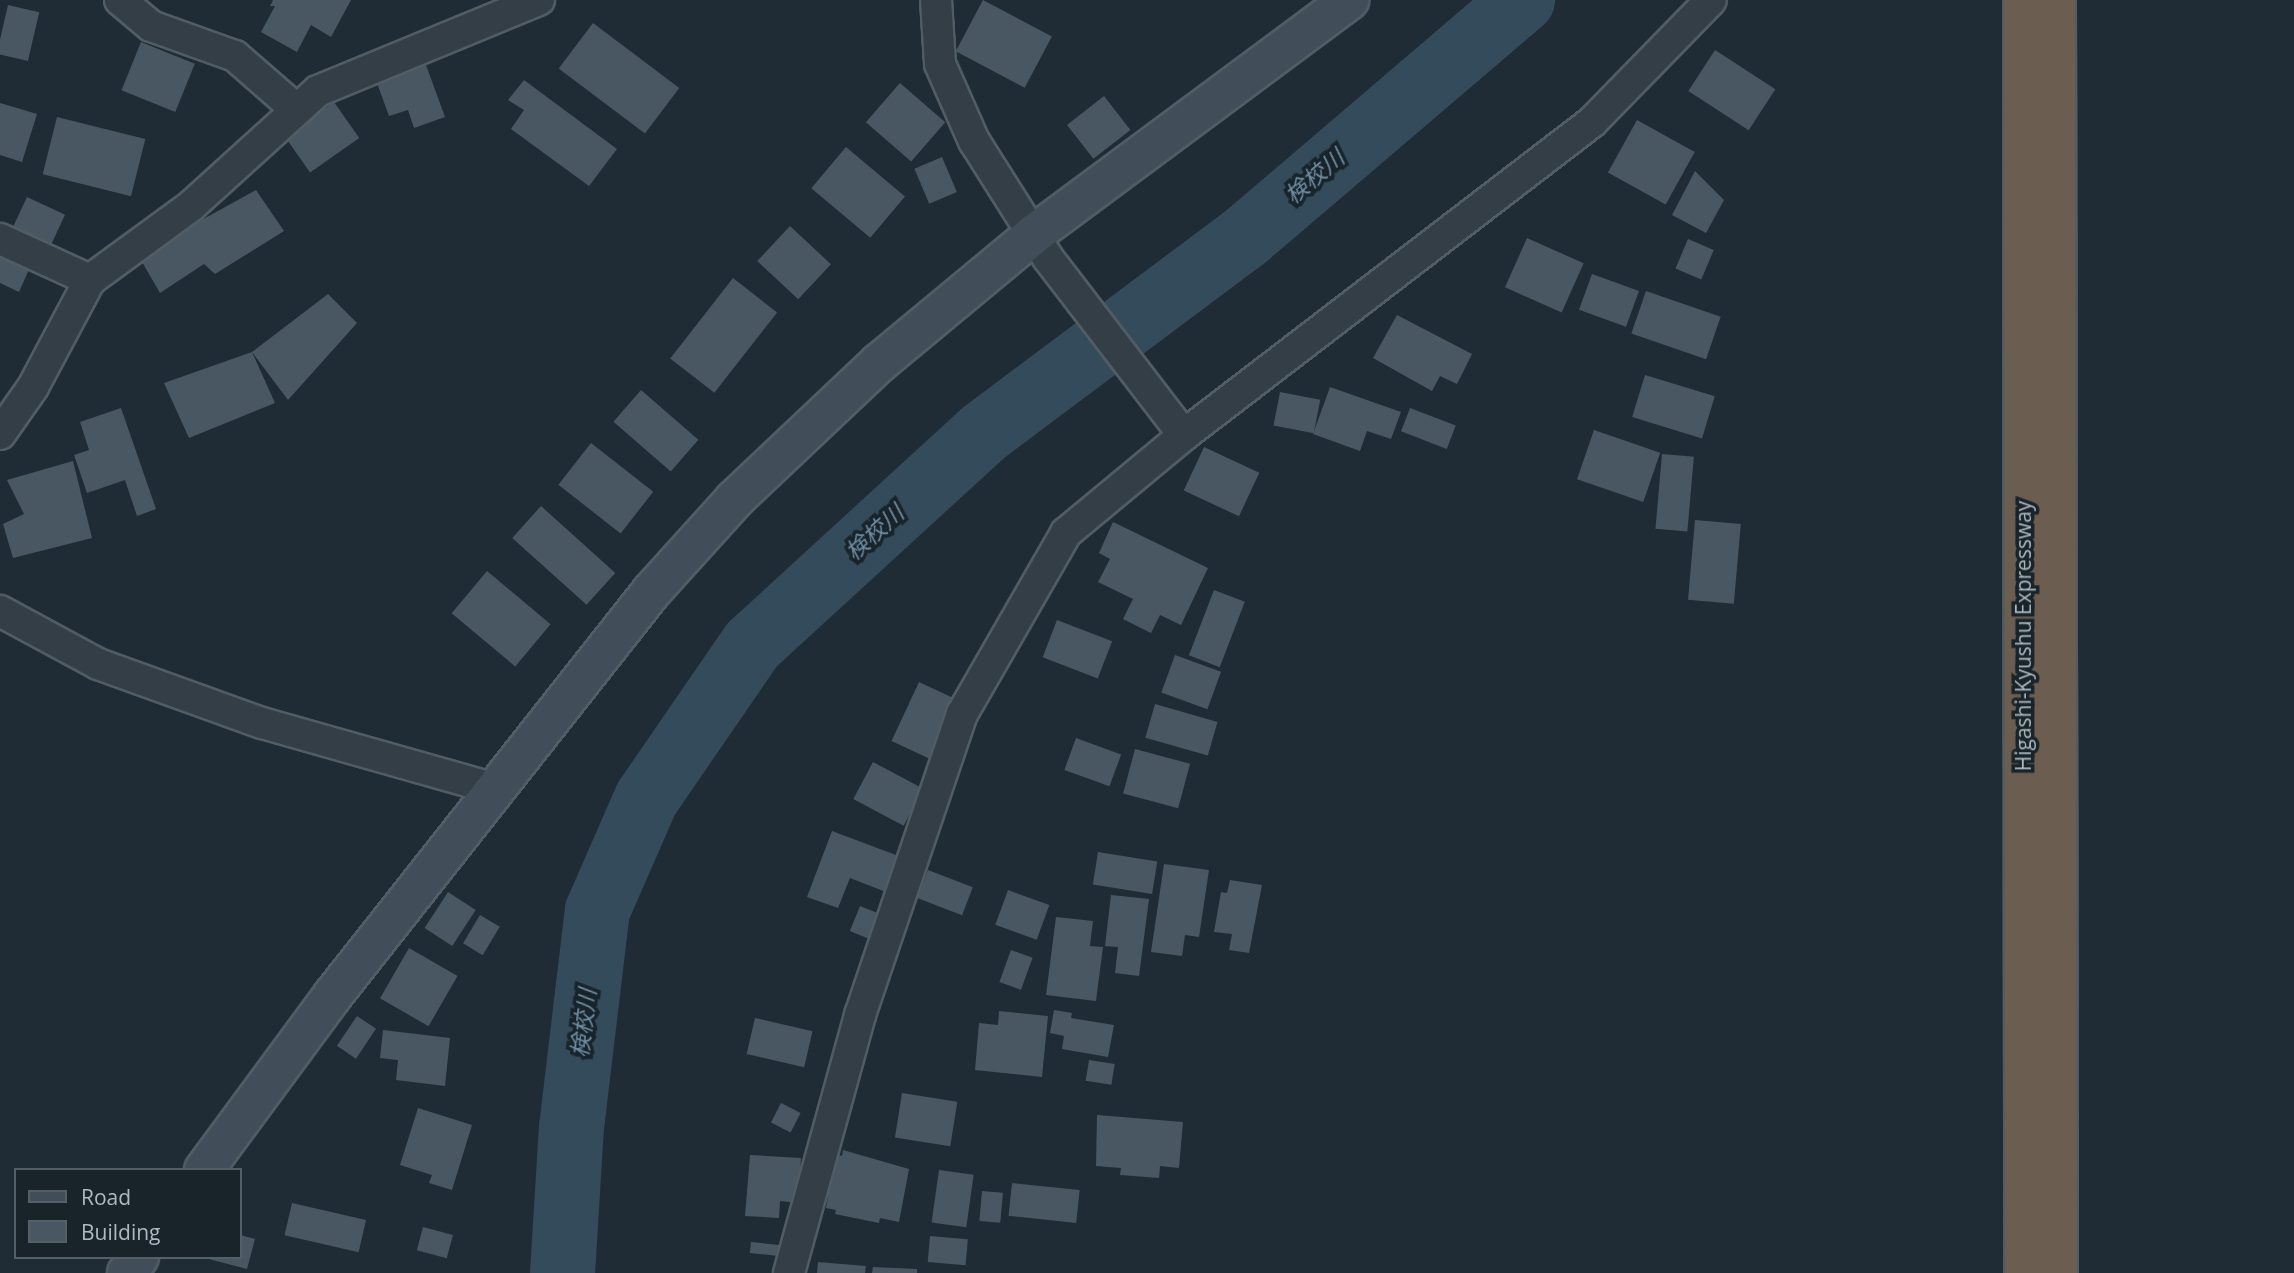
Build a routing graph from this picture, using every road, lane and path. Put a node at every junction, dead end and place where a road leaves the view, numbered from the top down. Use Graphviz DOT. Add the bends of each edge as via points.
graph roads {
  1 [pos="120,0"];
  2 [pos="539,0"];
  3 [pos="936,0"];
  4 [pos="1349,0"];
  5 [pos="1711,0"];
  6 [pos="2040,15"];
  7 [pos="297,110"];
  8 [pos="0,239"];
  9 [pos="1040,246"];
  10 [pos="90,280"];
  11 [pos="0,434"];
  12 [pos="1184,435"];
  13 [pos="0,611"];
  14 [pos="495,789"];
  15 [pos="206,1168"];
  16 [pos="789,1273"];
  17 [pos="2024,1273"];
  18 [pos="2058,1273"];
  1 -- 7 [label="street" via="151,26 235,56"];
  2 -- 7 [label="street" via="318,91"];
  3 -- 9 [label="street" via="940,64 974,141"];
  4 -- 9 [label="street"];
  5 -- 12 [label="street" via="1592,122"];
  6 -- 17 [label="highway, Higashi-Kyushu Expressway"];
  6 -- 18 [label="highway, Higashi-Kyushu Expressway"];
  7 -- 10 [label="street" via="191,206"];
  8 -- 10 [label="street"];
  9 -- 12 [label="street"];
  9 -- 14 [label="street" via="878,363 734,500 651,592"];
  10 -- 11 [label="street" via="33,387"];
  12 -- 16 [label="street" via="1066,533 962,714 860,1015"];
  13 -- 14 [label="street" via="98,664 262,723"];
  14 -- 15 [label="street"];
}
